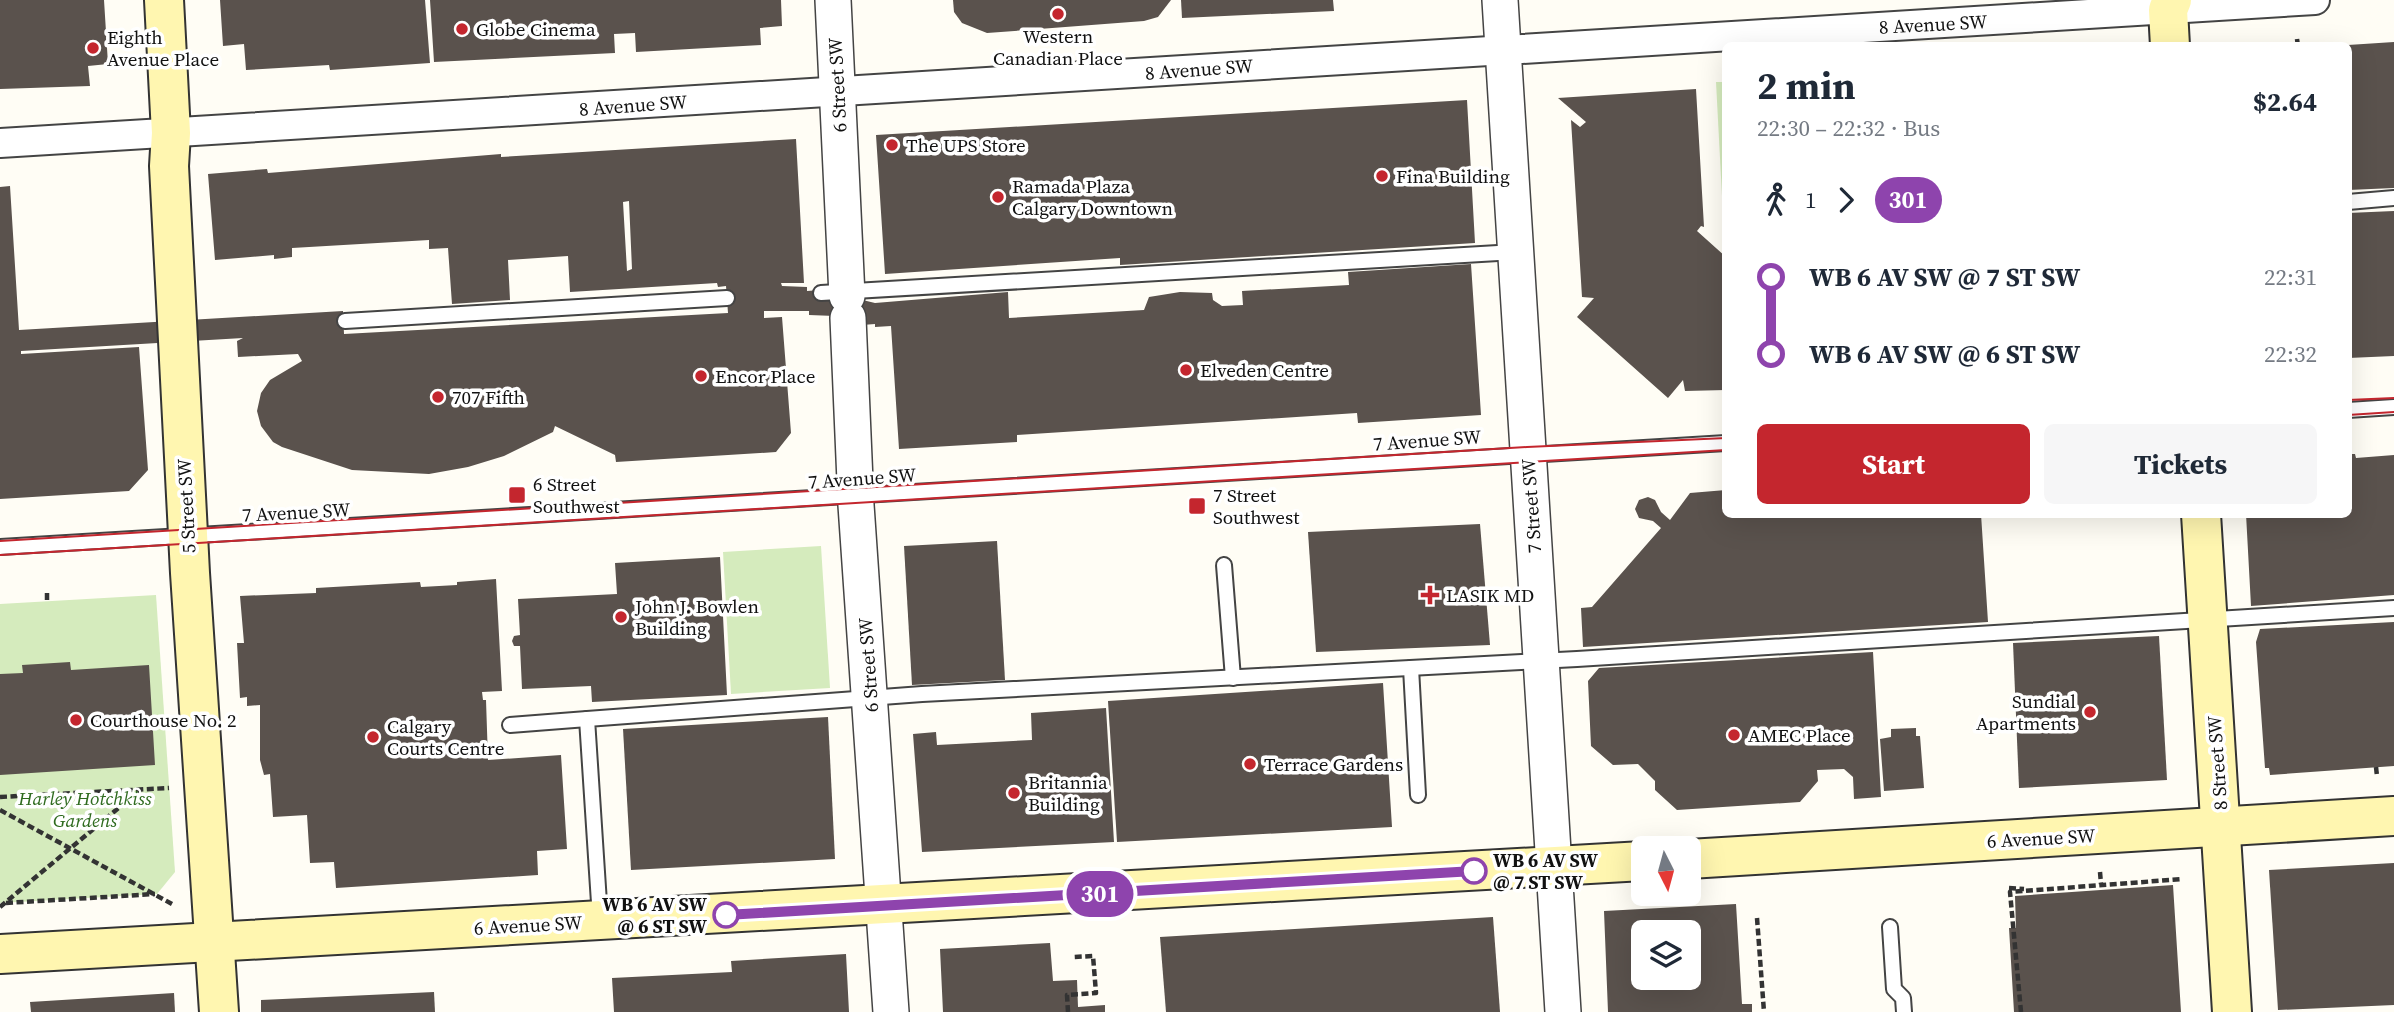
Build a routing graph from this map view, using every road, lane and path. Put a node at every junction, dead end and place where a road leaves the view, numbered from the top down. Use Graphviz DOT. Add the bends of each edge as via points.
graph roads {
  1 [pos="164,0"];
  2 [pos="833,0"];
  3 [pos="1500,0"];
  4 [pos="2315,0"];
  5 [pos="2168,14"];
  6 [pos="1504,50"];
  7 [pos="838,92"];
  8 [pos="171,133"];
  9 [pos="0,143"];
  10 [pos="2394,198"];
  11 [pos="2352,202"];
  12 [pos="1515,252"];
  13 [pos="727,298"];
  14 [pos="841,300"];
  15 [pos="345,321"];
  16 [pos="2394,407"];
  17 [pos="2352,410"];
  18 [pos="1722,443"];
  19 [pos="1528,453"];
  20 [pos="856,498"];
  21 [pos="2201,518"];
  22 [pos="188,537"];
  23 [pos="0,547"];
  24 [pos="1224,565"];
  25 [pos="47,593"];
  26 [pos="47,602"];
  27 [pos="2394,608"];
  28 [pos="2208,618"];
  29 [pos="1541,661"];
  30 [pos="1411,668"];
  31 [pos="1233,678"];
  32 [pos="870,699"];
  33 [pos="586,719"];
  34 [pos="510,725"];
  35 [pos="2376,767"];
  36 [pos="2377,776"];
  37 [pos="169,788"];
  38 [pos="140,790"];
  39 [pos="1418,795"];
  40 [pos="0,797"];
  41 [pos="0,810"];
  42 [pos="2394,816"];
  43 [pos="2221,828"];
  44 [pos="71,848"];
  45 [pos="1701,858"];
  46 [pos="1631,862"];
  47 [pos="1554,867"];
  48 [pos="2100,872"];
  49 [pos="2183,879"];
  50 [pos="2101,884"];
  51 [pos="2009,888"];
  52 [pos="2024,889"];
  53 [pos="157,894"];
  54 [pos="5,903"];
  55 [pos="172,904"];
  56 [pos="885,906"];
  57 [pos="0,907"];
  58 [pos="1757,918"];
  59 [pos="601,922"];
  60 [pos="1890,927"];
  61 [pos="215,942"];
  62 [pos="0,954"];
  63 [pos="1074,957"];
  64 [pos="219,1012"];
  65 [pos="891,1012"];
  66 [pos="1068,1012"];
  67 [pos="1563,1012"];
  68 [pos="1764,1012"];
  69 [pos="1904,1012"];
  70 [pos="2021,1012"];
  71 [pos="2232,1012"];
  1 -- 8 [label="main road, 5 Street SW"];
  2 -- 7 [label="street, 6 Street SW"];
  3 -- 6 [label="street, 7 Street SW"];
  4 -- 5 [label="street, 8 Avenue SW"];
  5 -- 6 [label="street, 8 Avenue SW"];
  6 -- 7 [label="street, 8 Avenue SW"];
  6 -- 12 [label="street, 7 Street SW"];
  7 -- 8 [label="street, 8 Avenue SW"];
  7 -- 14 [label="street, 6 Street SW"];
  8 -- 9 [label="street, 8 Avenue SW"];
  8 -- 22 [label="main road, 5 Street SW"];
  10 -- 11 [label="lane"];
  12 -- 14 [label="lane"];
  12 -- 19 [label="street, 7 Street SW"];
  13 -- 15 [label="lane" via="592,313"];
  14 -- 20 [label="street, 6 Street SW"];
  16 -- 17 [label="lane"];
  18 -- 19 [label="lane, 7 Avenue SW"];
  19 -- 20 [label="lane, 7 Avenue SW"];
  19 -- 29 [label="street, 7 Street SW"];
  20 -- 22 [label="lane, 7 Avenue SW"];
  20 -- 32 [label="street, 6 Street SW"];
  21 -- 28 [label="main road, 8 Street SW"];
  22 -- 23 [label="lane, 7 Avenue SW"];
  22 -- 61 [label="main road, 5 Street SW"];
  24 -- 31 [label="lane"];
  25 -- 26 [label="path"];
  27 -- 28 [label="lane"];
  28 -- 29 [label="lane"];
  28 -- 43 [label="main road, 8 Street SW"];
  29 -- 30 [label="lane"];
  29 -- 47 [label="street, 7 Street SW"];
  30 -- 31 [label="lane"];
  30 -- 39 [label="lane"];
  31 -- 32 [label="lane"];
  32 -- 33 [label="lane"];
  32 -- 56 [label="street, 6 Street SW"];
  33 -- 34 [label="lane"];
  33 -- 59 [label="lane"];
  35 -- 36 [label="path"];
  37 -- 38 [label="path"];
  38 -- 40 [label="path"];
  38 -- 44 [label="path"];
  41 -- 44 [label="path"];
  42 -- 43 [label="main road, 6 Avenue SW"];
  43 -- 45 [label="main road, 6 Avenue SW"];
  43 -- 71 [label="main road, 8 Street SW"];
  44 -- 53 [label="path"];
  44 -- 54 [label="path"];
  46 -- 47 [label="main road, 6 Avenue SW"];
  47 -- 56 [label="main road, 6 Avenue SW"];
  47 -- 67 [label="street, 7 Street SW"];
  48 -- 50 [label="path"];
  49 -- 50 [label="path"];
  50 -- 52 [label="path"];
  51 -- 52 [label="path"];
  52 -- 70 [label="path" via="2010,892"];
  53 -- 54 [label="path"];
  53 -- 55 [label="path"];
  54 -- 57 [label="path"];
  56 -- 59 [label="main road, 6 Avenue SW"];
  56 -- 65 [label="street, 6 Street SW"];
  58 -- 68 [label="path"];
  59 -- 61 [label="main road, 6 Avenue SW"];
  60 -- 69 [label="lane" via="1894,989 1903,998"];
  61 -- 62 [label="main road, 6 Avenue SW"];
  61 -- 64 [label="main road, 5 Street SW"];
  63 -- 66 [label="path" via="1093,956 1096,993 1067,995"];
}
